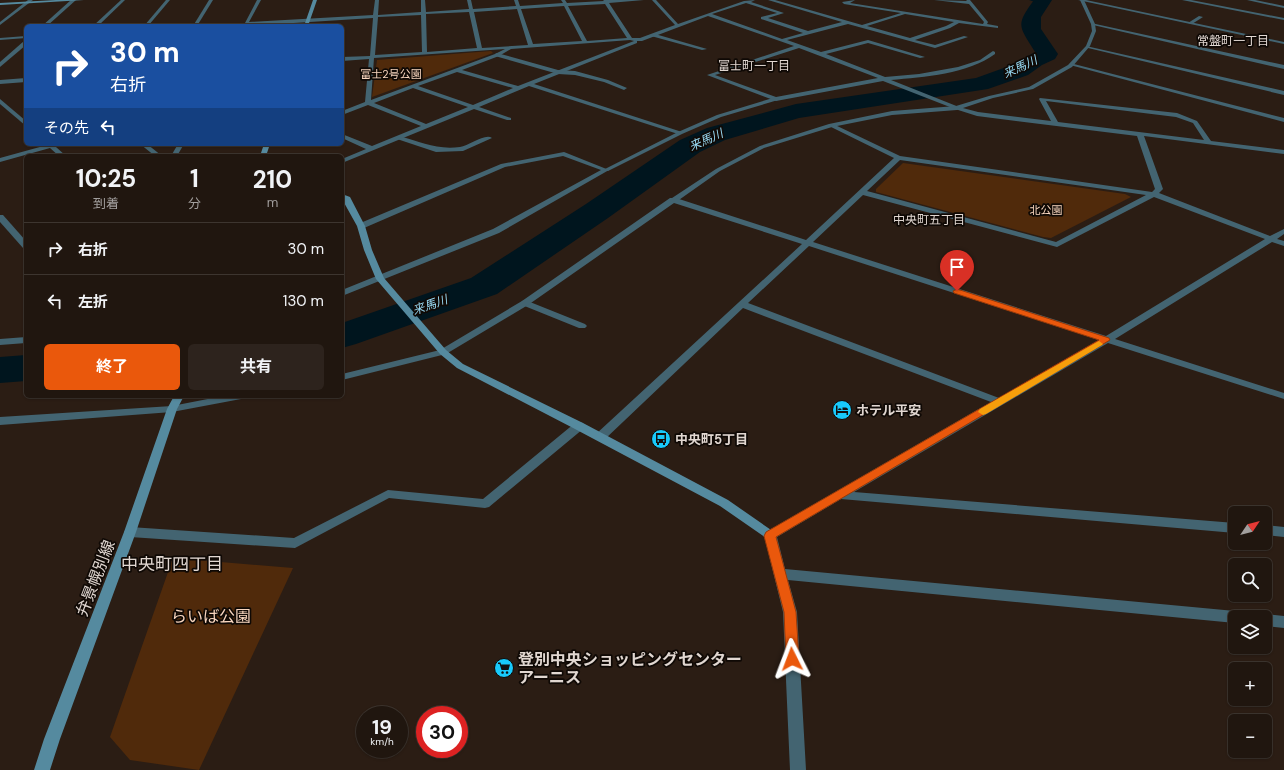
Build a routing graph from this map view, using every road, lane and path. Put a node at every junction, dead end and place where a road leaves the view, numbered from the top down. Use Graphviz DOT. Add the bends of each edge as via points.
graph roads {
  1 [pos="74,0"];
  2 [pos="82,0"];
  3 [pos="123,0"];
  4 [pos="168,0"];
  5 [pos="211,0"];
  6 [pos="258,0"];
  7 [pos="315,0"];
  8 [pos="378,0"];
  9 [pos="423,0"];
  10 [pos="469,0"];
  11 [pos="516,0"];
  12 [pos="642,0"];
  13 [pos="654,0"];
  14 [pos="753,0"];
  15 [pos="770,0"];
  16 [pos="852,0"];
  17 [pos="936,0"];
  18 [pos="1081,0"];
  19 [pos="1184,0"];
  20 [pos="1249,0"];
  21 [pos="606,1"];
  22 [pos="29,2"];
  23 [pos="564,2"];
  24 [pos="746,2"];
  25 [pos="970,2"];
  26 [pos="1221,3"];
  27 [pos="0,4"];
  28 [pos="1214,6"];
  29 [pos="518,7"];
  30 [pos="1284,7"];
  31 [pos="471,10"];
  32 [pos="424,13"];
  33 [pos="907,13"];
  34 [pos="708,14"];
  35 [pos="376,16"];
  36 [pos="1200,17"];
  37 [pos="1284,19"];
  38 [pos="308,20"];
  39 [pos="848,22"];
  40 [pos="959,22"];
  41 [pos="1190,23"];
  42 [pos="0,24"];
  43 [pos="46,24"];
  44 [pos="97,24"];
  45 [pos="148,24"];
  46 [pos="196,24"];
  47 [pos="246,24"];
  48 [pos="258,24"];
  49 [pos="307,24"];
  50 [pos="1093,24"];
  51 [pos="677,25"];
  52 [pos="984,25"];
  53 [pos="863,26"];
  54 [pos="996,27"];
  55 [pos="808,33"];
  56 [pos="653,35"];
  57 [pos="24,37"];
  58 [pos="966,38"];
  59 [pos="0,39"];
  60 [pos="630,39"];
  61 [pos="640,40"];
  62 [pos="782,40"];
  63 [pos="909,40"];
  64 [pos="585,42"];
  65 [pos="1284,43"];
  66 [pos="24,44"];
  67 [pos="531,46"];
  68 [pos="798,46"];
  69 [pos="513,47"];
  70 [pos="1088,47"];
  71 [pos="704,49"];
  72 [pos="480,50"];
  73 [pos="425,53"];
  74 [pos="993,53"];
  75 [pos="821,54"];
  76 [pos="497,55"];
  77 [pos="373,57"];
  78 [pos="922,58"];
  79 [pos="344,59"];
  80 [pos="1072,64"];
  81 [pos="0,65"];
  82 [pos="1284,67"];
  83 [pos="456,70"];
  84 [pos="558,72"];
  85 [pos="884,78"];
  86 [pos="24,80"];
  87 [pos="0,82"];
  88 [pos="528,84"];
  89 [pos="412,86"];
  90 [pos="518,88"];
  91 [pos="624,88"];
  92 [pos="1284,92"];
  93 [pos="776,99"];
  94 [pos="0,101"];
  95 [pos="368,103"];
  96 [pos="473,107"];
  97 [pos="957,108"];
  98 [pos="344,112"];
  99 [pos="509,119"];
  100 [pos="1284,120"];
  101 [pos="24,122"];
  102 [pos="1056,124"];
  103 [pos="831,125"];
  104 [pos="426,126"];
  105 [pos="680,133"];
  106 [pos="1140,134"];
  107 [pos="344,137"];
  108 [pos="399,138"];
  109 [pos="489,138"];
  110 [pos="1209,143"];
  111 [pos="47,146"];
  112 [pos="51,146"];
  113 [pos="146,146"];
  114 [pos="372,149"];
  115 [pos="1284,152"];
  116 [pos="61,154"];
  117 [pos="156,154"];
  118 [pos="898,158"];
  119 [pos="0,160"];
  120 [pos="344,160"];
  121 [pos="606,170"];
  122 [pos="862,192"];
  123 [pos="1154,194"];
  124 [pos="344,198"];
  125 [pos="673,200"];
  126 [pos="0,217"];
  127 [pos="361,226"];
  128 [pos="1284,231"];
  129 [pos="1270,238"];
  130 [pos="24,242"];
  131 [pos="807,243"];
  132 [pos="1284,244"];
  133 [pos="380,279"];
  134 [pos="344,292"];
  135 [pos="525,303"];
  136 [pos="742,304"];
  137 [pos="582,326"];
  138 [pos="24,340"];
  139 [pos="1106,340"];
  140 [pos="0,342"];
  141 [pos="443,352"];
  142 [pos="344,377"];
  143 [pos="1284,396"];
  144 [pos="215,398"];
  145 [pos="176,401"];
  146 [pos="1000,402"];
  147 [pos="0,421"];
  148 [pos="579,426"];
  149 [pos="600,437"];
  150 [pos="840,495"];
  151 [pos="1228,527"];
  152 [pos="1272,531"];
  153 [pos="130,532"];
  154 [pos="1284,532"];
  155 [pos="770,536"];
  156 [pos="780,574"];
  157 [pos="1228,616"];
  158 [pos="1272,621"];
  159 [pos="1284,622"];
  160 [pos="42,770"];
  161 [pos="798,770"];
  1 -- 2 [label="street"];
  1 -- 22 [label="street"];
  1 -- 43 [label="street"];
  3 -- 44 [label="street"];
  4 -- 45 [label="street"];
  5 -- 46 [label="street"];
  6 -- 47 [label="street"];
  7 -- 38 [label="street"];
  8 -- 35 [label="street"];
  9 -- 32 [label="street"];
  10 -- 31 [label="street"];
  11 -- 29 [label="street"];
  12 -- 21 [label="street"];
  13 -- 51 [label="street"];
  14 -- 24 [label="street"];
  15 -- 39 [label="street"];
  16 -- 33 [label="street" via="844,3"];
  17 -- 25 [label="street"];
  18 -- 41 [label="street"];
  18 -- 50 [label="street"];
  19 -- 28 [label="street"];
  20 -- 30 [label="street"];
  21 -- 23 [label="street"];
  21 -- 60 [label="street"];
  22 -- 27 [label="street"];
  22 -- 42 [label="street"];
  23 -- 29 [label="street"];
  23 -- 64 [label="street"];
  24 -- 34 [label="street"];
  24 -- 55 [label="street" via="782,13 763,18"];
  25 -- 52 [label="street" via="986,22"];
  26 -- 28 [label="street"];
  28 -- 37 [label="street"];
  29 -- 31 [label="street"];
  29 -- 67 [label="street"];
  31 -- 32 [label="street"];
  31 -- 72 [label="street"];
  32 -- 35 [label="street"];
  32 -- 73 [label="street"];
  33 -- 40 [label="street"];
  33 -- 53 [label="street"];
  34 -- 51 [label="street"];
  34 -- 62 [label="street"];
  35 -- 38 [label="street"];
  35 -- 77 [label="street"];
  36 -- 41 [label="street"];
  38 -- 48 [label="street"];
  38 -- 49 [label="street"];
  39 -- 53 [label="street"];
  39 -- 55 [label="street"];
  40 -- 52 [label="street"];
  40 -- 63 [label="street"];
  41 -- 65 [label="street"];
  50 -- 70 [label="street" via="1094,32"];
  50 -- 82 [label="street"];
  51 -- 56 [label="street"];
  52 -- 54 [label="street"];
  53 -- 63 [label="street"];
  55 -- 62 [label="street"];
  56 -- 61 [label="street"];
  56 -- 71 [label="street"];
  57 -- 59 [label="street"];
  58 -- 63 [label="street" via="935,47"];
  60 -- 61 [label="street"];
  60 -- 64 [label="street"];
  61 -- 84 [label="street"];
  62 -- 68 [label="street"];
  64 -- 67 [label="street"];
  66 -- 81 [label="street"];
  67 -- 69 [label="street"];
  68 -- 75 [label="street"];
  68 -- 93 [label="street" via="710,75"];
  69 -- 72 [label="street"];
  69 -- 76 [label="street"];
  70 -- 80 [label="street"];
  70 -- 92 [label="street"];
  72 -- 73 [label="street"];
  73 -- 77 [label="street"];
  74 -- 85 [label="street" via="982,61 959,68 919,76"];
  75 -- 78 [label="street" via="868,41"];
  75 -- 85 [label="street"];
  76 -- 83 [label="street"];
  76 -- 84 [label="street"];
  77 -- 79 [label="street"];
  77 -- 95 [label="street"];
  80 -- 97 [label="street" via="1031,88"];
  80 -- 100 [label="street"];
  83 -- 89 [label="street"];
  83 -- 90 [label="street"];
  84 -- 88 [label="street"];
  84 -- 91 [label="street" via="576,73"];
  85 -- 93 [label="street"];
  85 -- 97 [label="street"];
  86 -- 87 [label="street"];
  88 -- 90 [label="street"];
  88 -- 105 [label="street"];
  89 -- 95 [label="street"];
  89 -- 96 [label="street"];
  90 -- 96 [label="street"];
  93 -- 105 [label="street" via="720,116"];
  94 -- 101 [label="street"];
  95 -- 98 [label="street"];
  95 -- 104 [label="street"];
  96 -- 99 [label="street"];
  96 -- 104 [label="street"];
  97 -- 102 [label="street" via="977,114"];
  97 -- 103 [label="street" via="892,113"];
  102 -- 106 [label="street"];
  102 -- 110 [label="street" via="1042,99 1177,115 1195,122"];
  103 -- 118 [label="street"];
  103 -- 125 [label="street" via="762,147 718,170"];
  104 -- 108 [label="street"];
  105 -- 121 [label="street"];
  106 -- 110 [label="street"];
  106 -- 123 [label="street" via="1159,190"];
  107 -- 114 [label="street"];
  108 -- 109 [label="street" via="436,150 463,149"];
  108 -- 114 [label="street"];
  110 -- 115 [label="street"];
  111 -- 119 [label="street"];
  112 -- 116 [label="street"];
  113 -- 117 [label="street"];
  114 -- 120 [label="street"];
  118 -- 122 [label="street"];
  118 -- 123 [label="street"];
  121 -- 127 [label="street" via="564,154 503,165"];
  121 -- 133 [label="street" via="496,231"];
  122 -- 123 [label="street" via="1058,245"];
  122 -- 131 [label="street"];
  123 -- 129 [label="street"];
  124 -- 127 [label="street"];
  125 -- 131 [label="street"];
  125 -- 135 [label="street"];
  126 -- 130 [label="street"];
  127 -- 133 [label="street"];
  128 -- 129 [label="street"];
  129 -- 132 [label="street"];
  129 -- 139 [label="street"];
  131 -- 136 [label="street"];
  131 -- 139 [label="street"];
  133 -- 134 [label="street"];
  133 -- 141 [label="street"];
  135 -- 137 [label="street"];
  135 -- 141 [label="street"];
  136 -- 146 [label="street"];
  136 -- 149 [label="street"];
  138 -- 140 [label="street"];
  139 -- 143 [label="street"];
  139 -- 146 [label="street"];
  141 -- 142 [label="street"];
  141 -- 148 [label="street" via="460,366"];
  144 -- 145 [label="street"];
  145 -- 147 [label="street"];
  145 -- 153 [label="street, 弁景幌別線"];
  146 -- 150 [label="street"];
  148 -- 149 [label="street"];
  148 -- 153 [label="street" via="485,504 388,494 295,543"];
  149 -- 155 [label="street" via="724,503"];
  150 -- 151 [label="street"];
  150 -- 155 [label="street"];
  152 -- 154 [label="street"];
  153 -- 160 [label="street, 弁景幌別線"];
  155 -- 156 [label="street"];
  156 -- 157 [label="street"];
  156 -- 161 [label="street" via="790,612"];
  158 -- 159 [label="street"];
}
